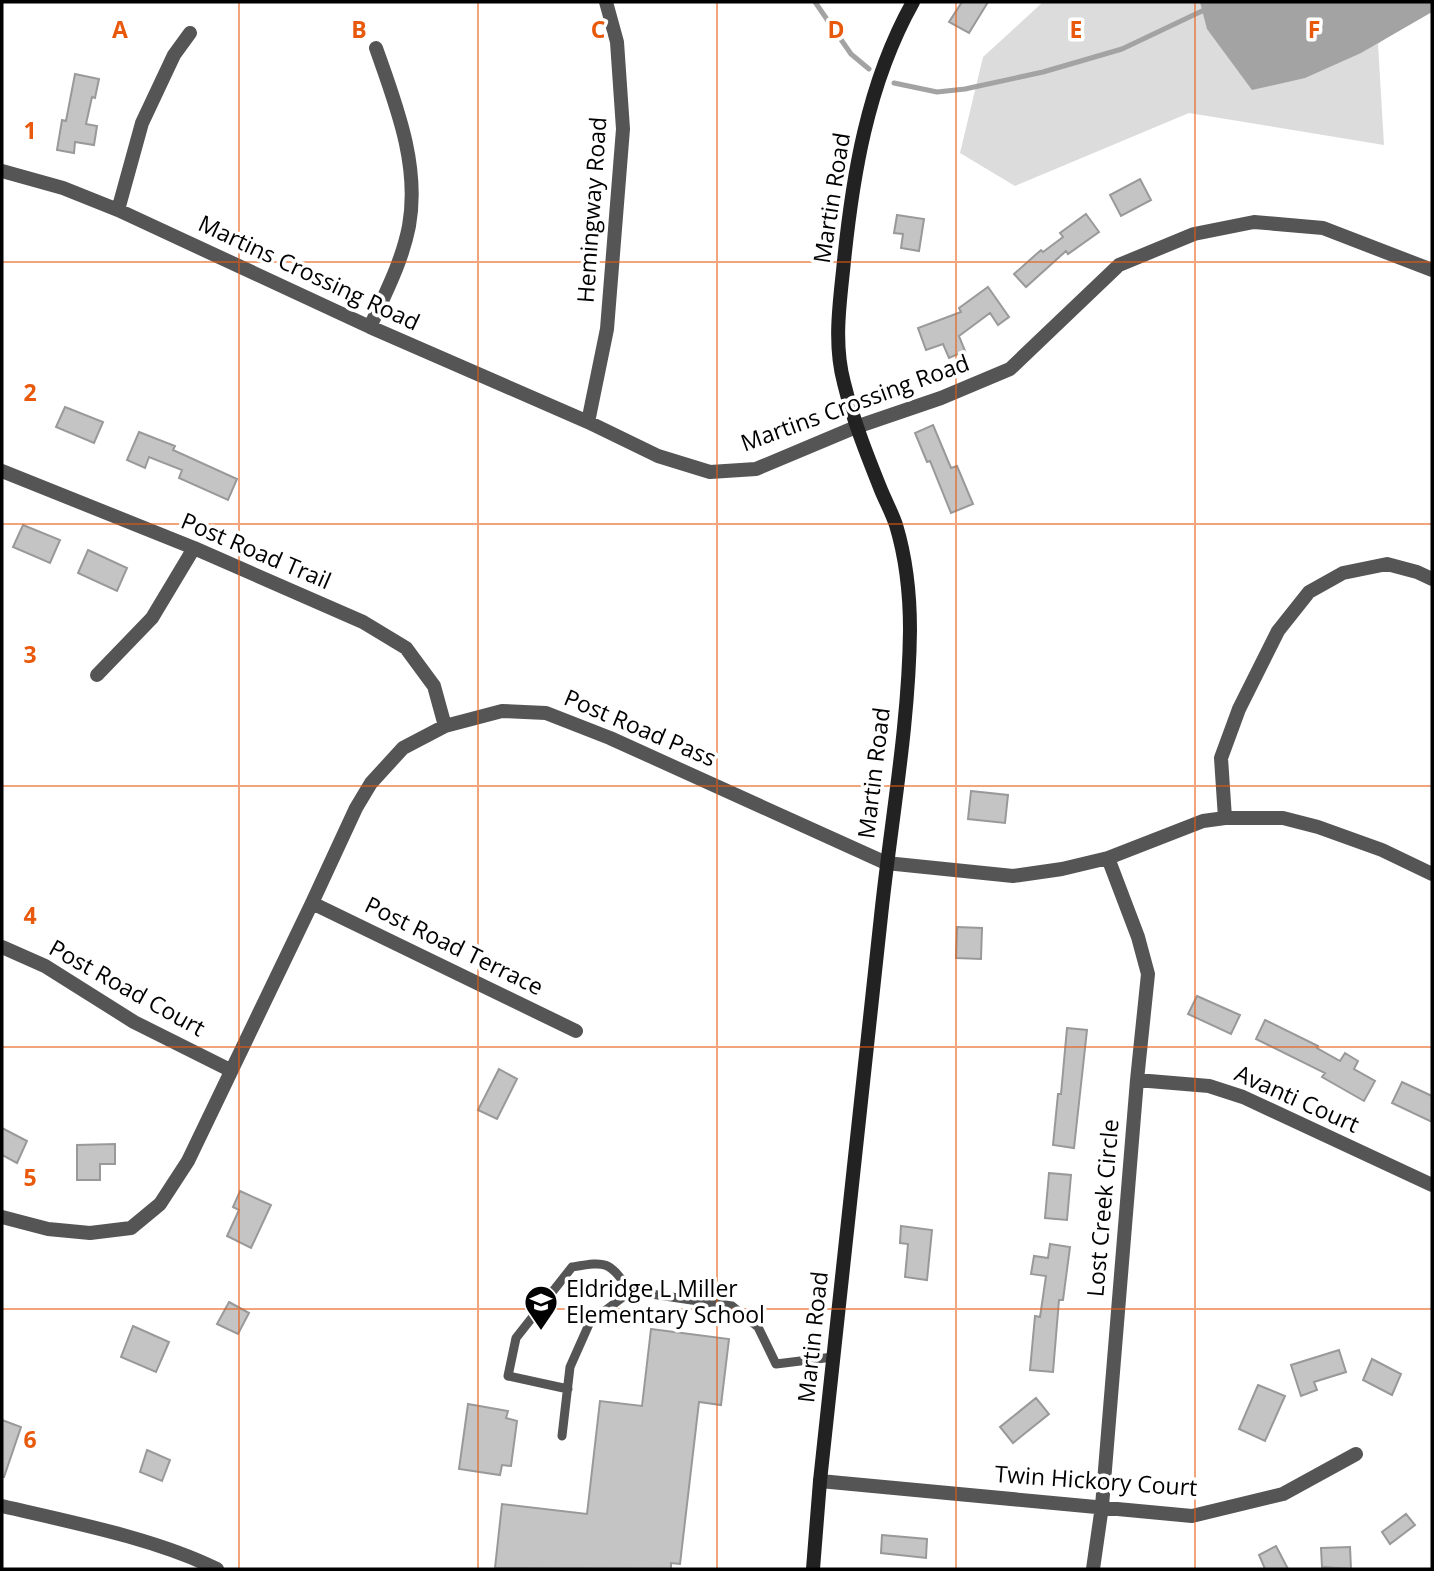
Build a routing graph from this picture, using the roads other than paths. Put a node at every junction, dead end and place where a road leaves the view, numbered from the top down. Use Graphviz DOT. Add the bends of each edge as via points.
graph roads {
  1 [pos="606,2"];
  2 [pos="913,2"];
  3 [pos="190,33"];
  4 [pos="376,48"];
  5 [pos="2,171"];
  6 [pos="118,210"];
  7 [pos="1432,270"];
  8 [pos="370,327"];
  9 [pos="588,422"];
  10 [pos="856,428"];
  11 [pos="2,471"];
  12 [pos="194,548"];
  13 [pos="1432,579"];
  14 [pos="97,675"];
  15 [pos="445,726"];
  16 [pos="1225,818"];
  17 [pos="1108,858"];
  18 [pos="886,863"];
  19 [pos="1432,874"];
  20 [pos="313,903"];
  21 [pos="2,947"];
  22 [pos="576,1031"];
  23 [pos="230,1070"];
  24 [pos="1137,1080"];
  25 [pos="1432,1185"];
  26 [pos="2,1217"];
  27 [pos="631,1291"];
  28 [pos="833,1357"];
  29 [pos="568,1389"];
  30 [pos="562,1436"];
  31 [pos="1356,1454"];
  32 [pos="820,1481"];
  33 [pos="2,1506"];
  34 [pos="1102,1506"];
  35 [pos="207,1567"];
  36 [pos="813,1569"];
  37 [pos="1093,1569"];
  1 -- 9 [label="street, Hemingway Road" via="617,42 623,129 607,329"];
  2 -- 10 [label="street, Martin Road" via="874,94 849,208 838,344"];
  3 -- 6 [label="street" via="174,55 142,123"];
  4 -- 8 [label="street" via="406,138 410,211 398,265"];
  5 -- 6 [label="street, Martins Crossing Road"];
  6 -- 8 [label="street, Martins Crossing Road"];
  7 -- 10 [label="street, Martins Crossing Road" via="1323,228 1254,222 1194,234 1119,265 1010,369"];
  8 -- 9 [label="street, Martins Crossing Road"];
  9 -- 10 [label="street, Martins Crossing Road" via="658,456 710,472 756,469"];
  10 -- 18 [label="street, Martin Road" via="896,525 908,596 904,719"];
  11 -- 12 [label="street, Post Road Trail"];
  12 -- 14 [label="street" via="152,618"];
  12 -- 15 [label="street, Post Road Trail" via="363,622 406,648 434,686"];
  13 -- 16 [label="street" via="1387,564 1343,573 1309,592 1278,631 1239,709 1221,758"];
  15 -- 18 [label="street, Post Road Pass" via="502,711 546,713"];
  15 -- 20 [label="street, Post Road Pass" via="404,748 371,783"];
  16 -- 17 [label="street, Post Road Pass" via="1203,821"];
  16 -- 19 [label="street, Post Road Pass" via="1283,818 1318,827"];
  17 -- 18 [label="street, Post Road Pass" via="1013,876"];
  17 -- 24 [label="street, Lost Creek Circle" via="1148,974"];
  18 -- 28 [label="street, Martin Road"];
  20 -- 22 [label="street, Post Road Terrace"];
  20 -- 23 [label="street, Post Road Pass"];
  21 -- 23 [label="street, Post Road Court" via="45,966 134,1022"];
  23 -- 26 [label="street, Post Road Pass" via="188,1161 160,1204 131,1228 90,1233 48,1229"];
  24 -- 25 [label="street, Avanti Court" via="1209,1086 1242,1097"];
  24 -- 34 [label="street, Lost Creek Circle"];
  27 -- 28 [label="lane" via="732,1306 758,1327 776,1364"];
  27 -- 29 [label="lane" via="590,1322 570,1367"];
  27 -- 29 [label="lane" via="601,1262 572,1266 516,1338 508,1376"];
  28 -- 32 [label="street, Martin Road"];
  29 -- 30 [label="lane"];
  31 -- 34 [label="street, Twin Hickory Court" via="1283,1494 1192,1516"];
  32 -- 34 [label="street, Twin Hickory Court"];
  32 -- 36 [label="street, Martin Road"];
  33 -- 35 [label="street" via="120,1535"];
  34 -- 37 [label="street, Lost Creek Circle"];
}
